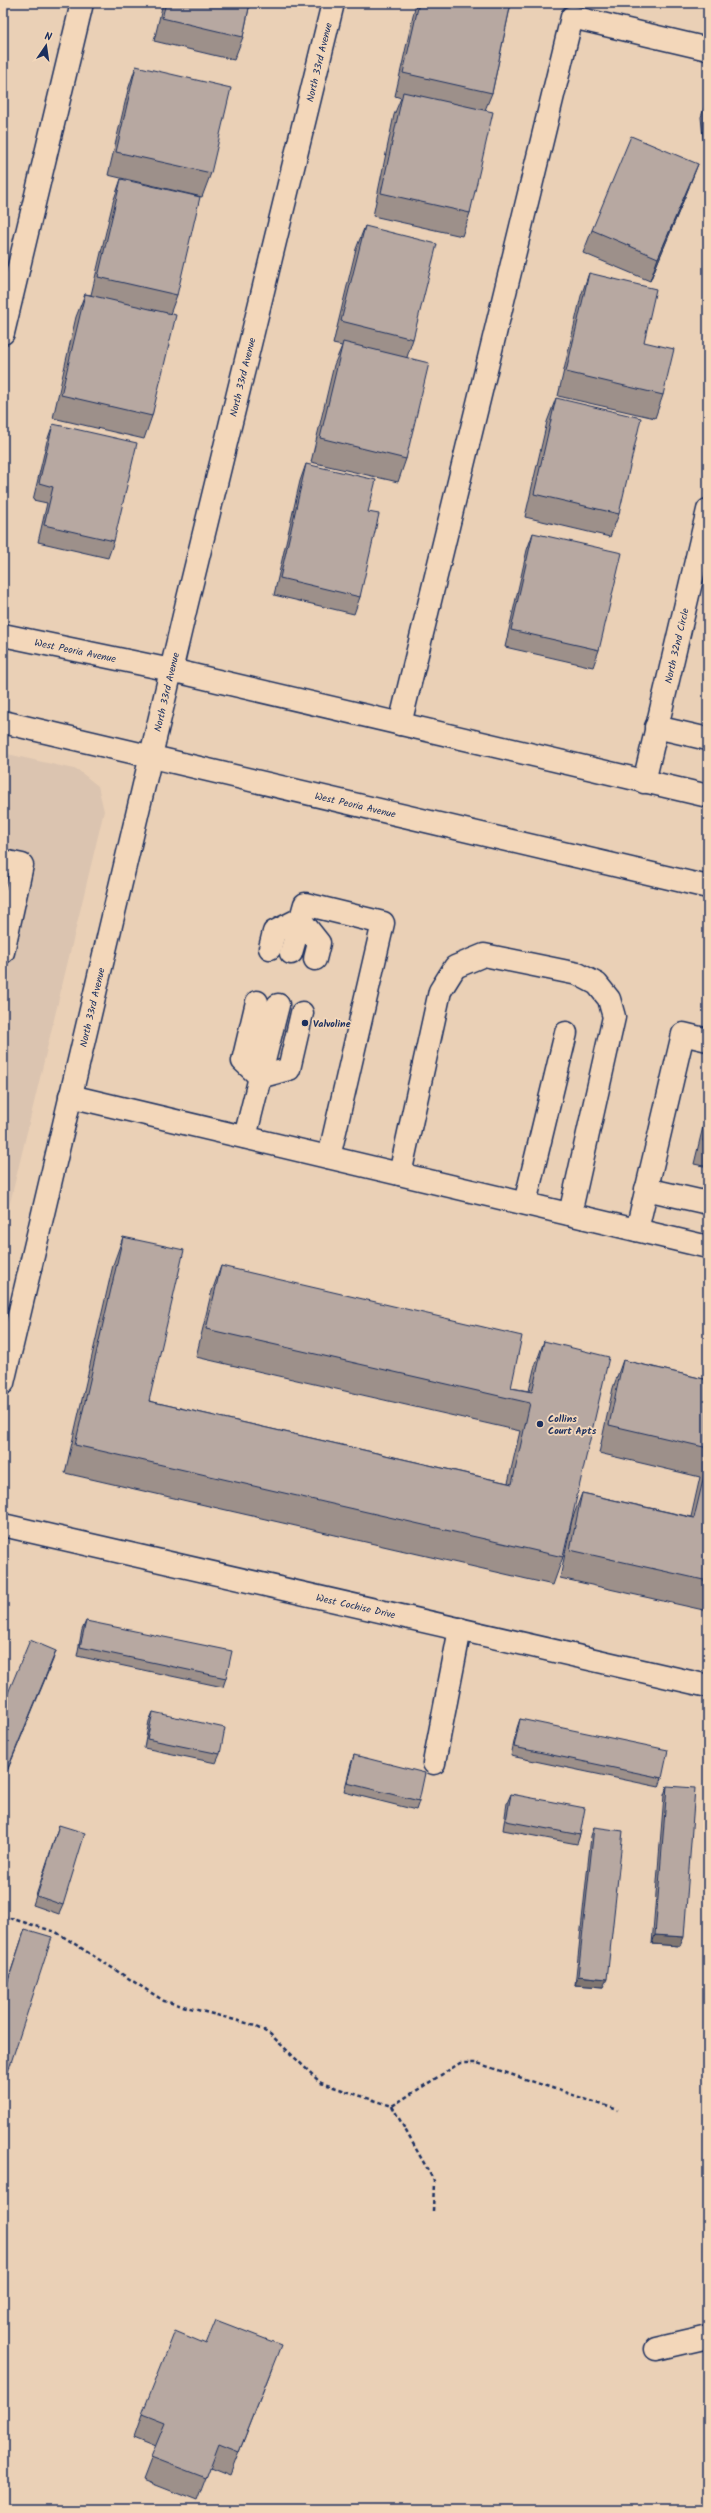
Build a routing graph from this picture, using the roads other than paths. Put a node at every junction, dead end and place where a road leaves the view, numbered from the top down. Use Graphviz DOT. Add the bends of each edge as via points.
graph roads {
  1 [pos="82,3"];
  2 [pos="333,3"];
  3 [pos="708,49"];
  4 [pos="3,333"];
  5 [pos="708,510"];
  6 [pos="3,635"];
  7 [pos="171,670"];
  8 [pos="3,722"];
  9 [pos="400,724"];
  10 [pos="656,727"];
  11 [pos="708,739"];
  12 [pos="152,757"];
  13 [pos="644,782"];
  14 [pos="708,796"];
  15 [pos="13,863"];
  16 [pos="708,887"];
  17 [pos="300,919"];
  18 [pos="270,948"];
  19 [pos="3,952"];
  20 [pos="291,953"];
  21 [pos="315,959"];
  22 [pos="268,1004"];
  23 [pos="302,1013"];
  24 [pos="566,1033"];
  25 [pos="708,1040"];
  26 [pos="260,1077"];
  27 [pos="70,1096"];
  28 [pos="245,1137"];
  29 [pos="329,1157"];
  30 [pos="400,1174"];
  31 [pos="646,1189"];
  32 [pos="525,1203"];
  33 [pos="708,1203"];
  34 [pos="570,1214"];
  35 [pos="637,1230"];
  36 [pos="708,1247"];
  37 [pos="3,1383"];
  38 [pos="3,1525"];
  39 [pos="460,1629"];
  40 [pos="708,1686"];
  41 [pos="434,1763"];
  42 [pos="708,2337"];
  43 [pos="656,2349"];
  1 -- 4 [label="street"];
  2 -- 7 [label="street, North 33rd Avenue"];
  3 -- 9 [label="street" via="572,17"];
  5 -- 10 [label="street, North 32nd Circle"];
  6 -- 7 [label="street, West Peoria Avenue"];
  7 -- 9 [label="street, West Peoria Avenue"];
  7 -- 12 [label="street, North 33rd Avenue"];
  8 -- 12 [label="street, West Peoria Avenue"];
  9 -- 13 [label="street, West Peoria Avenue"];
  10 -- 11 [label="street"];
  10 -- 13 [label="street, North 32nd Circle"];
  12 -- 16 [label="street, West Peoria Avenue"];
  12 -- 27 [label="street, North 33rd Avenue"];
  13 -- 14 [label="street, West Peoria Avenue"];
  15 -- 19 [label="street"];
  17 -- 18 [label="street" via="274,932"];
  17 -- 20 [label="street"];
  17 -- 21 [label="street" via="319,943"];
  17 -- 29 [label="street" via="305,904 383,923"];
  22 -- 26 [label="street" via="243,1061"];
  23 -- 26 [label="street" via="289,1069"];
  24 -- 32 [label="street"];
  25 -- 31 [label="street" via="683,1034"];
  26 -- 28 [label="street"];
  27 -- 28 [label="street"];
  27 -- 37 [label="street, North 33rd Avenue"];
  28 -- 29 [label="street"];
  29 -- 30 [label="street"];
  30 -- 32 [label="street"];
  30 -- 34 [label="street" via="440,991 455,967 484,955 578,974 597,984 609,999 614,1017"];
  31 -- 33 [label="street"];
  31 -- 35 [label="street"];
  32 -- 34 [label="street"];
  34 -- 35 [label="street"];
  35 -- 36 [label="street"];
  38 -- 39 [label="street, West Cochise Drive"];
  39 -- 40 [label="street, West Cochise Drive"];
  39 -- 41 [label="street"];
  42 -- 43 [label="street"];
}
